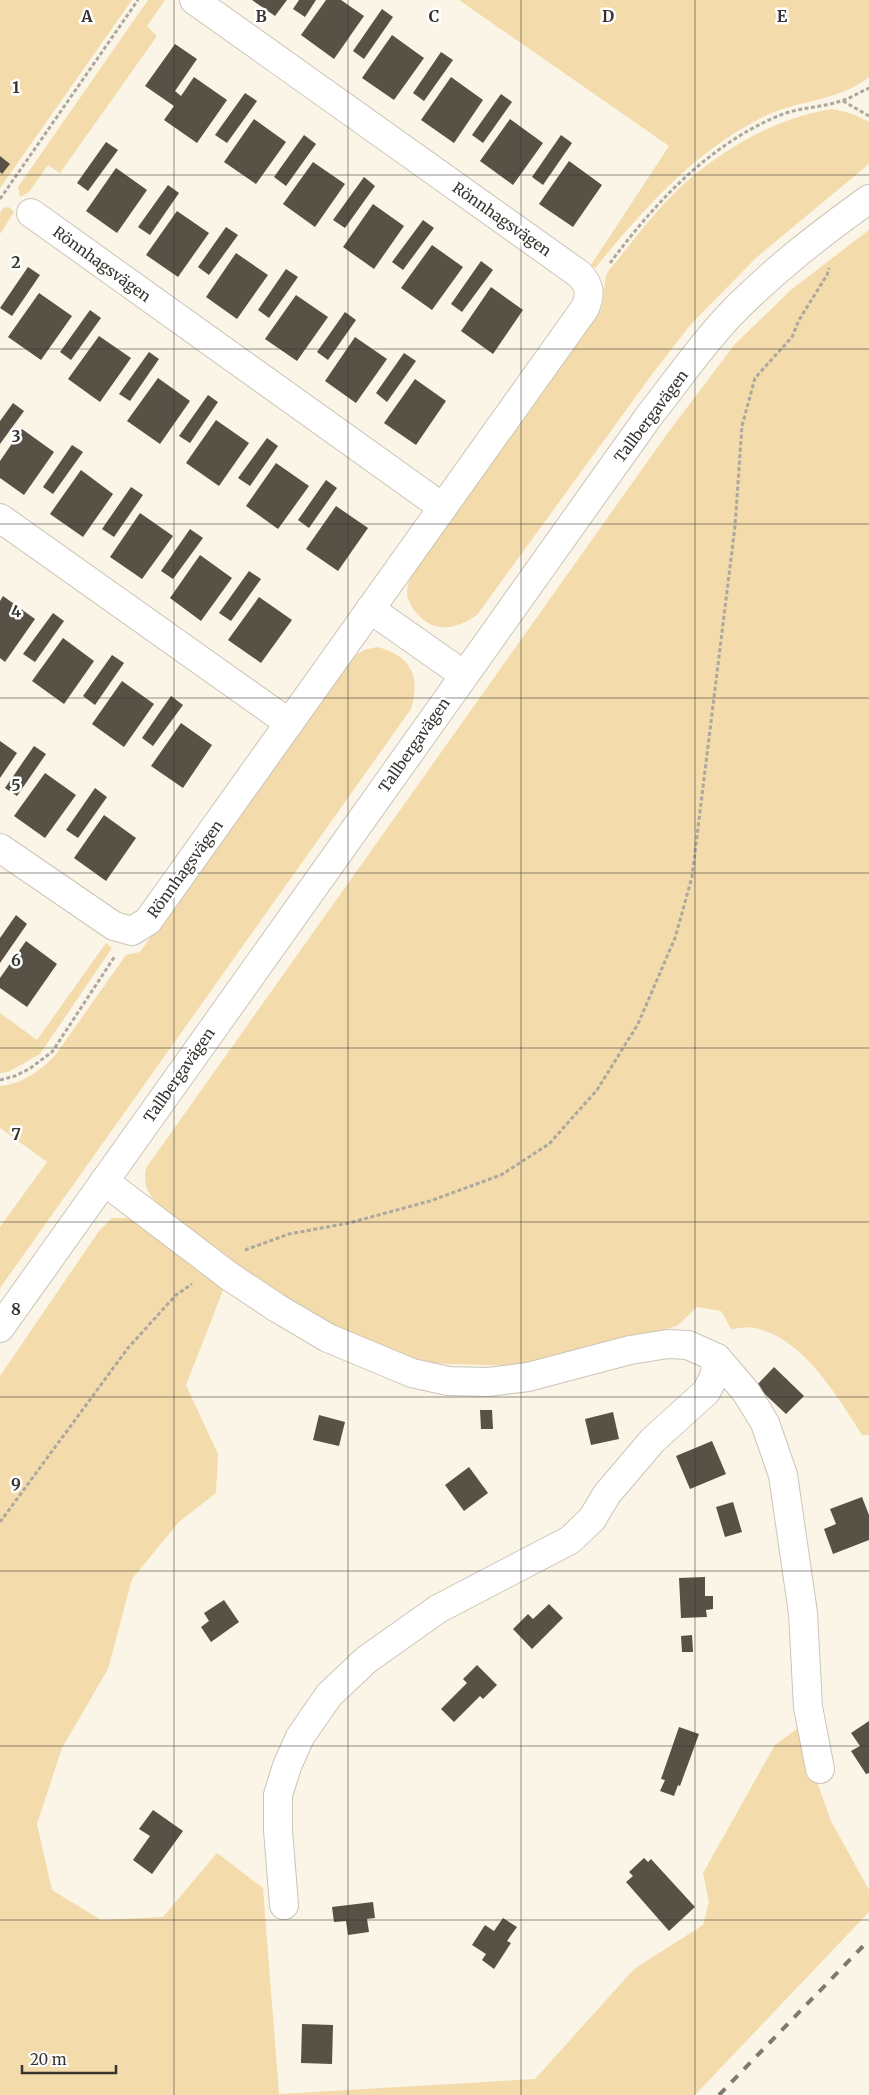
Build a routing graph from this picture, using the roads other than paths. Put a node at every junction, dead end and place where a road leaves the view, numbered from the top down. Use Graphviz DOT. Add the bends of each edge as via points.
graph roads {
  1 [pos="194,0"];
  2 [pos="869,199"];
  3 [pos="31,214"];
  4 [pos="442,507"];
  5 [pos="0,518"];
  6 [pos="370,610"];
  7 [pos="464,675"];
  8 [pos="289,723"];
  9 [pos="0,848"];
  10 [pos="104,1181"];
  11 [pos="0,1328"];
  12 [pos="717,1358"];
  13 [pos="820,1769"];
  14 [pos="284,1905"];
  1 -- 4 [label="street, Rönnhagsvägen" via="579,274 589,289 585,308"];
  2 -- 7 [label="street, Tallbergavägen" via="779,268 727,318 649,416"];
  3 -- 4 [label="street, Rönnhagsvägen"];
  4 -- 6 [label="street, Rönnhagsvägen"];
  5 -- 8 [label="street"];
  6 -- 7 [label="street"];
  6 -- 8 [label="street, Rönnhagsvägen"];
  7 -- 10 [label="street, Tallbergavägen"];
  8 -- 9 [label="street, Rönnhagsvägen" via="148,921 132,931 114,926"];
  10 -- 11 [label="street, Tallbergavägen"];
  10 -- 12 [label="street" via="277,1308 328,1338 412,1373 448,1382 488,1382 528,1377 630,1350 668,1344 688,1345"];
  12 -- 13 [label="street" via="746,1392 765,1422 782,1475 803,1613 808,1707"];
  12 -- 14 [label="street" via="714,1377 706,1392 653,1440 607,1494 592,1519 570,1540 438,1609 366,1660 329,1695 300,1737 278,1794"];
}
